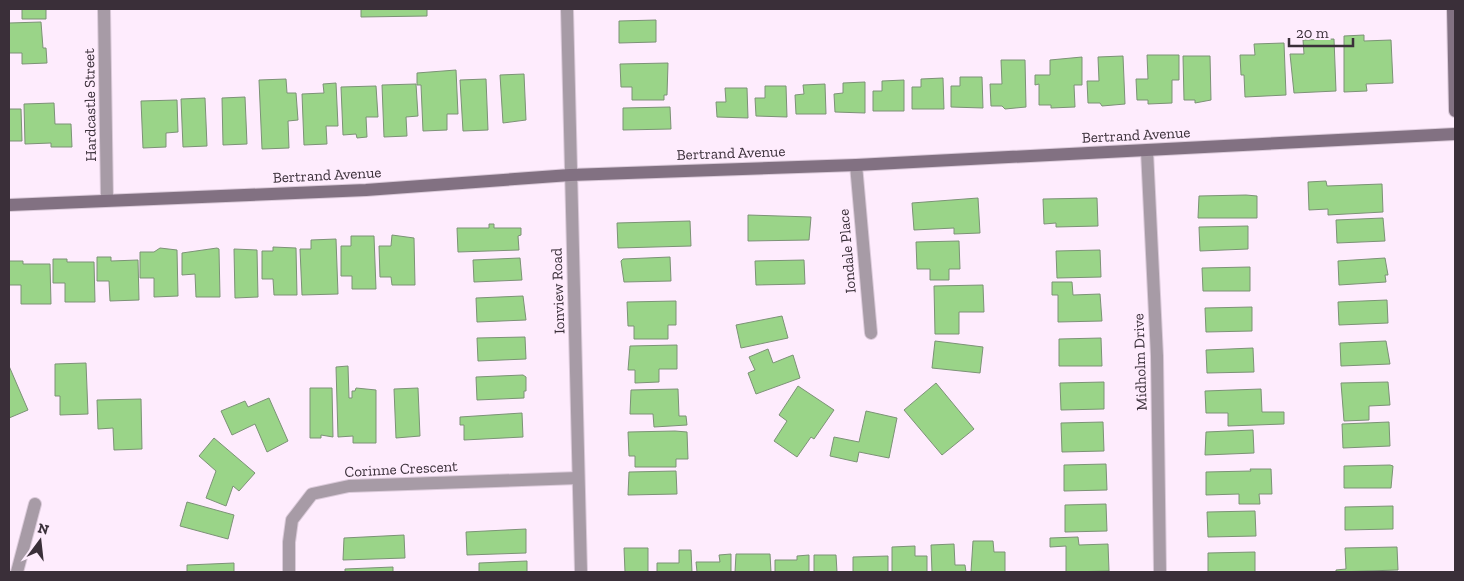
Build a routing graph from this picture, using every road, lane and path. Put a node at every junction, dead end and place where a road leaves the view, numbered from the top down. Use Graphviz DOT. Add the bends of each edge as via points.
graph roads {
  1 [pos="104,9"];
  2 [pos="567,9"];
  3 [pos="1453,9"];
  4 [pos="1455,111"];
  5 [pos="1455,134"];
  6 [pos="1147,151"];
  7 [pos="856,165"];
  8 [pos="570,175"];
  9 [pos="107,200"];
  10 [pos="9,205"];
  11 [pos="871,334"];
  12 [pos="578,478"];
  13 [pos="35,504"];
  14 [pos="16,572"];
  15 [pos="289,572"];
  16 [pos="581,572"];
  17 [pos="1160,572"];
  1 -- 9 [label="street, Hardcastle Street"];
  2 -- 8 [label="street, Ionview Road"];
  3 -- 4 [label="street"];
  5 -- 6 [label="street, Bertrand Avenue"];
  6 -- 7 [label="street, Bertrand Avenue"];
  6 -- 17 [label="street, Midholm Drive" via="1157,356"];
  7 -- 8 [label="street, Bertrand Avenue"];
  7 -- 11 [label="street, Iondale Place"];
  8 -- 9 [label="street, Bertrand Avenue" via="366,190"];
  8 -- 12 [label="street, Ionview Road"];
  9 -- 10 [label="street, Bertrand Avenue"];
  12 -- 15 [label="street, Corinne Crescent" via="349,486 312,494 292,520"];
  12 -- 16 [label="street, Ionview Road"];
  13 -- 14 [label="street"];
}
